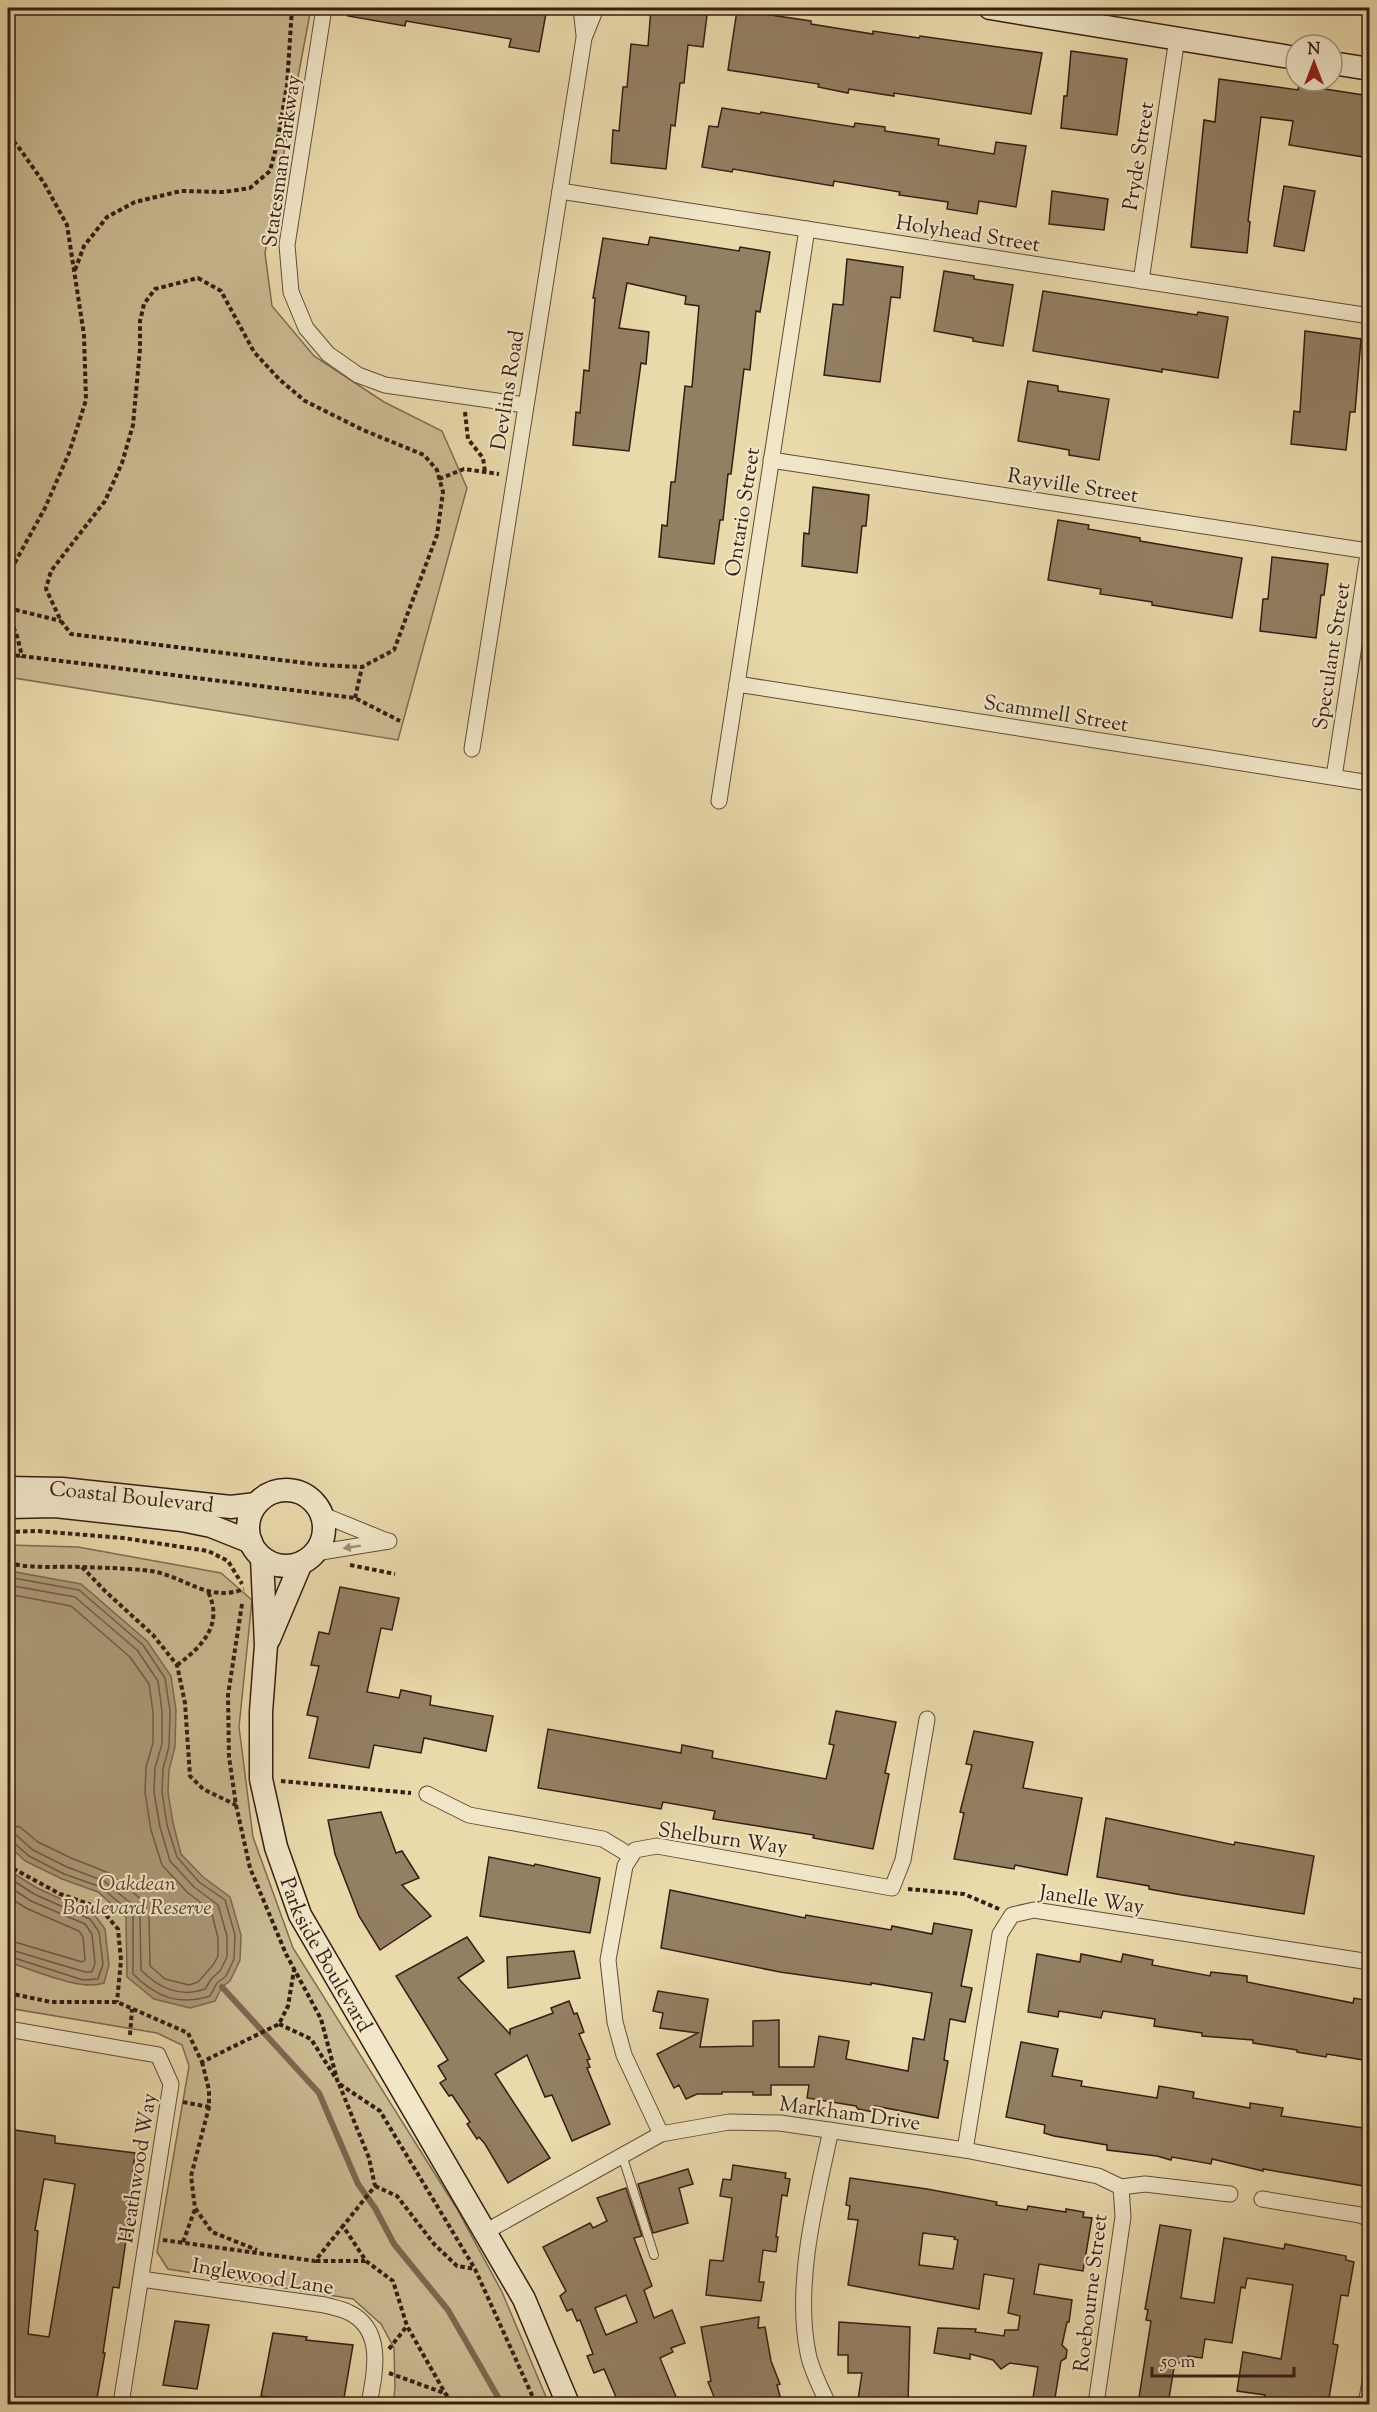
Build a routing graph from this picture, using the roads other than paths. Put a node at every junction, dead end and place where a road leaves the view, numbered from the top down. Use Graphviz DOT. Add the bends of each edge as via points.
graph roads {
  1 [pos="324,8"];
  2 [pos="581,8"];
  3 [pos="596,8"];
  4 [pos="990,8"];
  5 [pos="585,38"];
  6 [pos="1177,38"];
  7 [pos="1284,55"];
  8 [pos="1344,65"];
  9 [pos="1370,69"];
  10 [pos="560,191"];
  11 [pos="807,229"];
  12 [pos="1141,281"];
  13 [pos="1370,316"];
  14 [pos="525,405"];
  15 [pos="771,460"];
  16 [pos="1369,546"];
  17 [pos="737,684"];
  18 [pos="472,749"];
  19 [pos="1334,777"];
  20 [pos="1370,783"];
  21 [pos="719,801"];
  22 [pos="8,1488"];
  23 [pos="256,1504"];
  24 [pos="8,1507"];
  25 [pos="323,1515"];
  26 [pos="257,1550"];
  27 [pos="308,1558"];
  28 [pos="267,1645"];
  29 [pos="927,1719"];
  30 [pos="427,1794"];
  31 [pos="631,1856"];
  32 [pos="1370,1962"];
  33 [pos="8,2029"];
  34 [pos="831,2130"];
  35 [pos="661,2134"];
  36 [pos="965,2150"];
  37 [pos="622,2155"];
  38 [pos="1121,2187"];
  39 [pos="1230,2194"];
  40 [pos="1262,2199"];
  41 [pos="1370,2219"];
  42 [pos="485,2232"];
  43 [pos="654,2255"];
  44 [pos="141,2279"];
  45 [pos="1370,2382"];
  46 [pos="121,2404"];
  47 [pos="369,2404"];
  48 [pos="568,2404"];
  49 [pos="828,2404"];
  50 [pos="1096,2404"];
  51 [pos="1366,2404"];
  1 -- 14 [label="street, Statesman Parkway" via="287,245 291,292 306,328 328,354 358,375 385,385"];
  2 -- 5 [label="street, Devlins Road"];
  3 -- 5 [label="street, Devlins Road"];
  4 -- 6 [label="street"];
  5 -- 10 [label="street, Devlins Road"];
  6 -- 7 [label="street"];
  6 -- 12 [label="street, Pryde Street"];
  8 -- 9 [label="street"];
  10 -- 11 [label="street, Holyhead Street"];
  10 -- 14 [label="street, Devlins Road"];
  11 -- 12 [label="street, Holyhead Street"];
  11 -- 15 [label="street, Ontario Street"];
  12 -- 13 [label="street, Holyhead Street"];
  14 -- 18 [label="street, Devlins Road"];
  15 -- 16 [label="street, Rayville Street"];
  15 -- 17 [label="street, Ontario Street"];
  16 -- 19 [label="street, Speculant Street"];
  17 -- 19 [label="street, Scammell Street"];
  17 -- 21 [label="street, Ontario Street"];
  19 -- 20 [label="street, Scammell Street"];
  22 -- 23 [label="street, Coastal Boulevard" via="62,1489 231,1507"];
  23 -- 25 [label="street" via="272,1492 293,1490 311,1498"];
  23 -- 26 [label="street" via="248,1523"];
  24 -- 26 [label="street, Coastal Boulevard" via="55,1506 182,1520 211,1526"];
  25 -- 27 [label="street" via="324,1535"];
  25 -- 27 [label="street, one-way" via="389,1541"];
  26 -- 27 [label="street" via="280,1565"];
  26 -- 28 [label="street, Parkside Boulevard" via="254,1591"];
  27 -- 28 [label="street, Parkside Boulevard"];
  28 -- 42 [label="street, Parkside Boulevard" via="261,1779 276,1847 300,1915"];
  29 -- 31 [label="street, Shelburn Way" via="903,1860 892,1888 657,1846 635,1850"];
  30 -- 31 [label="street" via="469,1815 603,1839"];
  31 -- 35 [label="street, Shelburn Way" via="625,1866 608,1960 610,1980 624,2055"];
  32 -- 36 [label="street, Janelle Way" via="1034,1910 1011,1915 1000,1934"];
  33 -- 44 [label="street, Heathwood Way" via="158,2055 171,2084"];
  34 -- 35 [label="street, Markham Drive" via="729,2122"];
  34 -- 36 [label="street, Markham Drive"];
  34 -- 49 [label="street" via="814,2206 802,2315 808,2356"];
  35 -- 37 [label="street, Markham Drive"];
  36 -- 38 [label="street, Markham Drive" via="1098,2176"];
  37 -- 42 [label="street, Markham Drive"];
  37 -- 43 [label="lane"];
  38 -- 39 [label="street, Markham Drive" via="1145,2184"];
  38 -- 50 [label="street, Roebourne Street" via="1123,2217"];
  40 -- 41 [label="street"];
  42 -- 48 [label="street, Parkside Boulevard" via="524,2299"];
  44 -- 46 [label="street, Heathwood Way"];
  44 -- 47 [label="street, Inglewood Lane" via="325,2305 349,2312 371,2336 375,2351"];
  45 -- 51 [label="street"];
}
